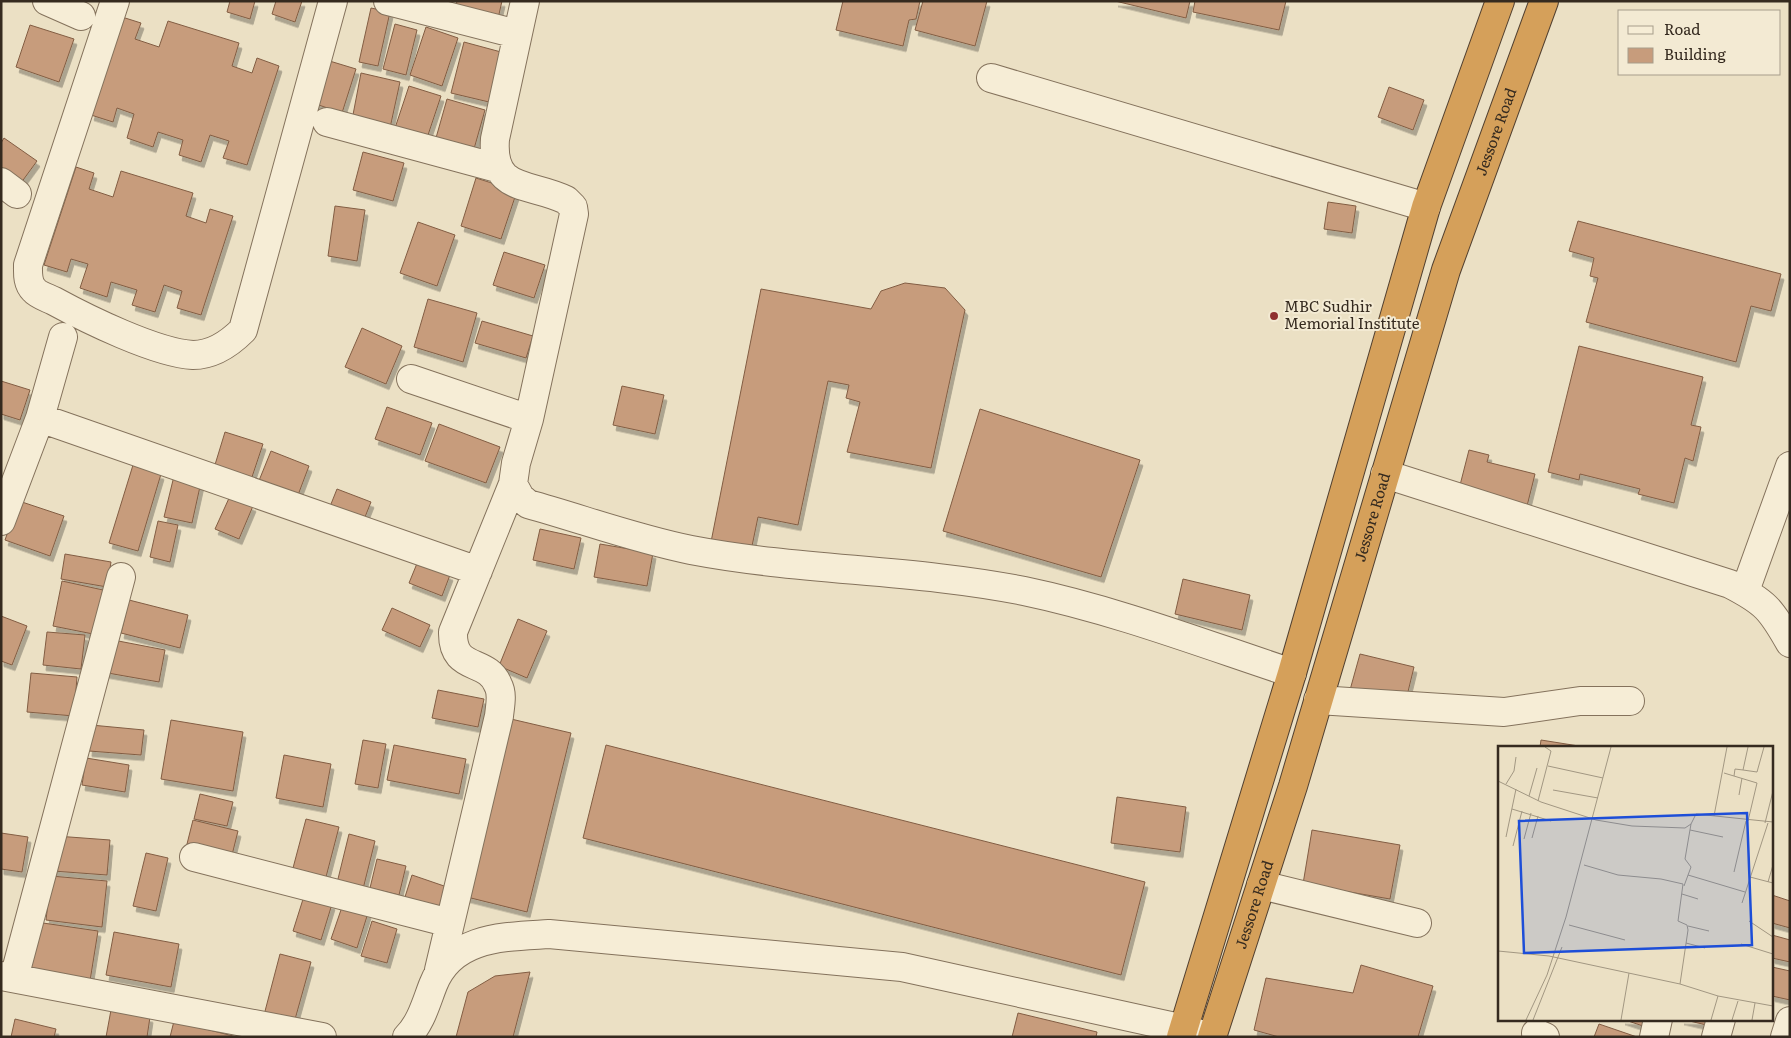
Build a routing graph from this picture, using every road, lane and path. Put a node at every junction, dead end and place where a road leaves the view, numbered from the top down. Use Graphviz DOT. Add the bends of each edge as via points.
graph roads {
  1 [pos="47,1"];
  2 [pos="115,1"];
  3 [pos="332,1"];
  4 [pos="388,1"];
  5 [pos="525,1"];
  6 [pos="1500,1"];
  7 [pos="1544,1"];
  8 [pos="81,16"];
  9 [pos="517,34"];
  10 [pos="990,78"];
  11 [pos="327,122"];
  12 [pos="496,168"];
  13 [pos="1426,207"];
  14 [pos="63,337"];
  15 [pos="411,379"];
  16 [pos="40,418"];
  17 [pos="529,419"];
  18 [pos="1790,466"];
  19 [pos="1385,474"];
  20 [pos="513,484"];
  21 [pos="1,521"];
  22 [pos="478,571"];
  23 [pos="121,577"];
  24 [pos="1745,592"];
  25 [pos="1790,643"];
  26 [pos="1292,673"];
  27 [pos="1318,700"];
  28 [pos="1630,701"];
  29 [pos="194,857"];
  30 [pos="1262,886"];
  31 [pos="450,923"];
  32 [pos="1417,923"];
  33 [pos="439,970"];
  34 [pos="8,977"];
  35 [pos="1658,1020"];
  36 [pos="1721,1020"];
  37 [pos="1790,1021"];
  38 [pos="258,1031"];
  39 [pos="1182,1033"];
  40 [pos="412,1034"];
  41 [pos="322,1037"];
  42 [pos="1211,1037"];
  43 [pos="1654,1037"];
  44 [pos="1716,1037"];
  45 [pos="1785,1037"];
  1 -- 8 [label="street"];
  2 -- 3 [label="street" via="28,265 29,283 34,291 80,315 163,349 194,355 210,352 232,341 243,330"];
  4 -- 9 [label="street"];
  5 -- 9 [label="street"];
  6 -- 13 [label="highway, Jessore Road"];
  7 -- 19 [label="highway, Jessore Road" via="1446,270"];
  9 -- 12 [label="street" via="495,139"];
  10 -- 13 [label="street"];
  11 -- 12 [label="street"];
  12 -- 17 [label="street" via="505,178 566,200 573,207 574,214"];
  13 -- 26 [label="highway, Jessore Road"];
  14 -- 16 [label="street"];
  15 -- 17 [label="street"];
  16 -- 21 [label="street"];
  16 -- 22 [label="street"];
  17 -- 20 [label="street"];
  18 -- 24 [label="street"];
  19 -- 24 [label="street" via="1730,584"];
  19 -- 27 [label="highway, Jessore Road"];
  20 -- 22 [label="street"];
  20 -- 26 [label="street" via="528,504 690,549 964,581 1025,592 1127,620"];
  22 -- 31 [label="street" via="453,632 453,646 458,656 492,674 501,698"];
  23 -- 34 [label="street"];
  24 -- 25 [label="street" via="1771,610"];
  26 -- 39 [label="highway, Jessore Road"];
  27 -- 28 [label="street" via="1504,712 1580,701"];
  27 -- 30 [label="highway, Jessore Road"];
  29 -- 31 [label="street"];
  30 -- 32 [label="street"];
  30 -- 42 [label="highway, Jessore Road"];
  31 -- 33 [label="street"];
  33 -- 39 [label="street" via="461,951 494,938 549,934 902,967"];
  33 -- 40 [label="street"];
  34 -- 38 [label="street"];
  35 -- 43 [label="street"];
  36 -- 44 [label="street"];
  37 -- 45 [label="street"];
  38 -- 41 [label="street"];
  39 -- 42 [label="street"];
}
